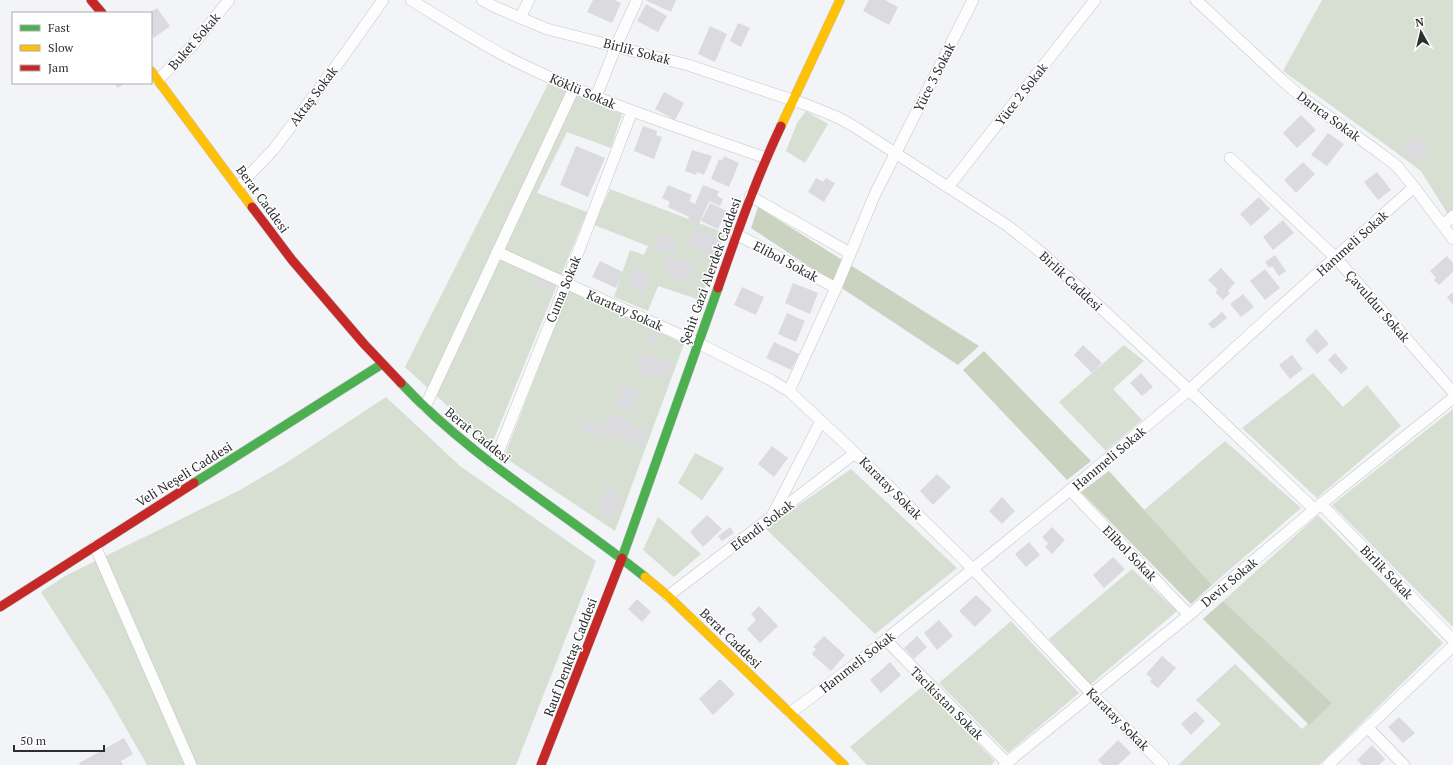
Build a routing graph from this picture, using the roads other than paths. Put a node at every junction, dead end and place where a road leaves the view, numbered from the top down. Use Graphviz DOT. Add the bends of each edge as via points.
graph roads {
  1 [pos="91,0"];
  2 [pos="229,0"];
  3 [pos="383,0"];
  4 [pos="411,0"];
  5 [pos="482,0"];
  6 [pos="529,0"];
  7 [pos="637,0"];
  8 [pos="840,0"];
  9 [pos="973,0"];
  10 [pos="1095,0"];
  11 [pos="1196,0"];
  12 [pos="101,12"];
  13 [pos="520,18"];
  14 [pos="616,46"];
  15 [pos="152,72"];
  16 [pos="158,80"];
  17 [pos="574,88"];
  18 [pos="596,97"];
  19 [pos="793,100"];
  20 [pos="632,111"];
  21 [pos="895,154"];
  22 [pos="766,158"];
  23 [pos="1230,158"];
  24 [pos="238,187"];
  25 [pos="1414,187"];
  26 [pos="948,188"];
  27 [pos="750,196"];
  28 [pos="1453,216"];
  29 [pos="1443,225"];
  30 [pos="736,234"];
  31 [pos="1453,239"];
  32 [pos="497,252"];
  33 [pos="850,253"];
  34 [pos="1336,257"];
  35 [pos="566,284"];
  36 [pos="836,288"];
  37 [pos="698,343"];
  38 [pos="382,364"];
  39 [pos="1189,390"];
  40 [pos="789,391"];
  41 [pos="1453,392"];
  42 [pos="1453,398"];
  43 [pos="425,407"];
  44 [pos="821,421"];
  45 [pos="856,453"];
  46 [pos="492,465"];
  47 [pos="1070,490"];
  48 [pos="1318,506"];
  49 [pos="772,517"];
  50 [pos="95,546"];
  51 [pos="622,559"];
  52 [pos="973,569"];
  53 [pos="668,596"];
  54 [pos="0,607"];
  55 [pos="1189,615"];
  56 [pos="886,640"];
  57 [pos="1453,640"];
  58 [pos="1453,646"];
  59 [pos="1091,693"];
  60 [pos="790,713"];
  61 [pos="1367,727"];
  62 [pos="1007,764"];
  63 [pos="191,765"];
  64 [pos="541,765"];
  65 [pos="844,765"];
  66 [pos="1163,765"];
  67 [pos="1328,765"];
  68 [pos="1404,765"];
  1 -- 12 [label="street"];
  2 -- 16 [label="street, Buket Sokak" via="191,47"];
  3 -- 24 [label="street, Aktaş Sokak" via="274,149"];
  4 -- 17 [label="street, Köklü Sokak" via="493,50"];
  5 -- 13 [label="street, Birlik Sokak"];
  6 -- 13 [label="street"];
  7 -- 14 [label="street"];
  8 -- 19 [label="street, Şehit Gazi Alerdek Caddesi"];
  9 -- 21 [label="street, Yüce 3 Sokak"];
  10 -- 26 [label="street, Yüce 2 Sokak"];
  11 -- 25 [label="street, Darıca Sokak" via="1304,99 1396,165"];
  13 -- 14 [label="street, Birlik Sokak" via="547,29"];
  14 -- 18 [label="street"];
  14 -- 19 [label="street, Birlik Sokak" via="688,65"];
  15 -- 16 [label="street, Berat Caddesi"];
  16 -- 24 [label="street, Berat Caddesi"];
  17 -- 18 [label="street, Köklü Sokak"];
  17 -- 32 [label="street"];
  18 -- 20 [label="street, Köklü Sokak"];
  19 -- 21 [label="street, Birlik Caddesi" via="839,118"];
  19 -- 22 [label="street, Şehit Gazi Alerdek Caddesi"];
  20 -- 22 [label="street, Köklü Sokak"];
  20 -- 35 [label="street, Cuma Sokak"];
  21 -- 26 [label="street, Birlik Caddesi"];
  21 -- 33 [label="street, Yüce 3 Sokak"];
  22 -- 27 [label="street, Şehit Gazi Alerdek Caddesi"];
  23 -- 34 [label="street, Çavuldur Sokak"];
  24 -- 38 [label="street, Berat Caddesi" via="292,260"];
  25 -- 29 [label="street, Darıca Sokak"];
  25 -- 34 [label="street, Hanımeli Sokak"];
  26 -- 39 [label="street, Birlik Caddesi" via="1008,226 1042,254"];
  27 -- 30 [label="street, Şehit Gazi Alerdek Caddesi"];
  27 -- 33 [label="street"];
  28 -- 29 [label="street"];
  29 -- 31 [label="street, Darıca Sokak"];
  30 -- 36 [label="street, Elibol Sokak"];
  30 -- 37 [label="street, Şehit Gazi Alerdek Caddesi"];
  32 -- 35 [label="street, Karatay Sokak"];
  32 -- 43 [label="street"];
  33 -- 36 [label="street, Yüce 3 Sokak"];
  34 -- 39 [label="street, Hanımeli Sokak"];
  34 -- 41 [label="street, Çavuldur Sokak"];
  35 -- 37 [label="street, Karatay Sokak"];
  35 -- 46 [label="street, Cuma Sokak"];
  36 -- 40 [label="street, Yüce 3 Sokak"];
  37 -- 40 [label="street, Karatay Sokak"];
  37 -- 51 [label="street, Şehit Gazi Alerdek Caddesi"];
  38 -- 43 [label="street, Berat Caddesi"];
  38 -- 50 [label="street, Veli Neşeli Caddesi"];
  39 -- 47 [label="street, Hanımeli Sokak"];
  39 -- 48 [label="street, Birlik Caddesi"];
  40 -- 44 [label="street, Karatay Sokak"];
  42 -- 48 [label="street, Devir Sokak"];
  43 -- 46 [label="street, Berat Caddesi"];
  44 -- 45 [label="street, Karatay Sokak"];
  44 -- 49 [label="street"];
  45 -- 49 [label="street, Efendi Sokak"];
  45 -- 52 [label="street, Karatay Sokak"];
  46 -- 51 [label="street, Berat Caddesi"];
  47 -- 52 [label="street, Hanımeli Sokak"];
  47 -- 55 [label="street, Elibol Sokak"];
  48 -- 55 [label="street, Devir Sokak"];
  48 -- 57 [label="street, Birlik Sokak"];
  49 -- 53 [label="street, Efendi Sokak"];
  50 -- 54 [label="street, Veli Neşeli Caddesi"];
  50 -- 63 [label="street"];
  51 -- 53 [label="street, Berat Caddesi"];
  51 -- 64 [label="street, Rauf Denktaş Caddesi"];
  52 -- 56 [label="street, Hanımeli Sokak"];
  52 -- 59 [label="street, Karatay Sokak"];
  53 -- 60 [label="street, Berat Caddesi"];
  55 -- 59 [label="street, Devir Sokak"];
  56 -- 60 [label="street, Hanımeli Sokak"];
  56 -- 62 [label="street, Tacikistan Sokak"];
  58 -- 61 [label="street"];
  59 -- 62 [label="street, Devir Sokak"];
  59 -- 66 [label="street, Karatay Sokak"];
  60 -- 65 [label="street, Berat Caddesi"];
  61 -- 67 [label="street"];
  61 -- 68 [label="street"];
}
